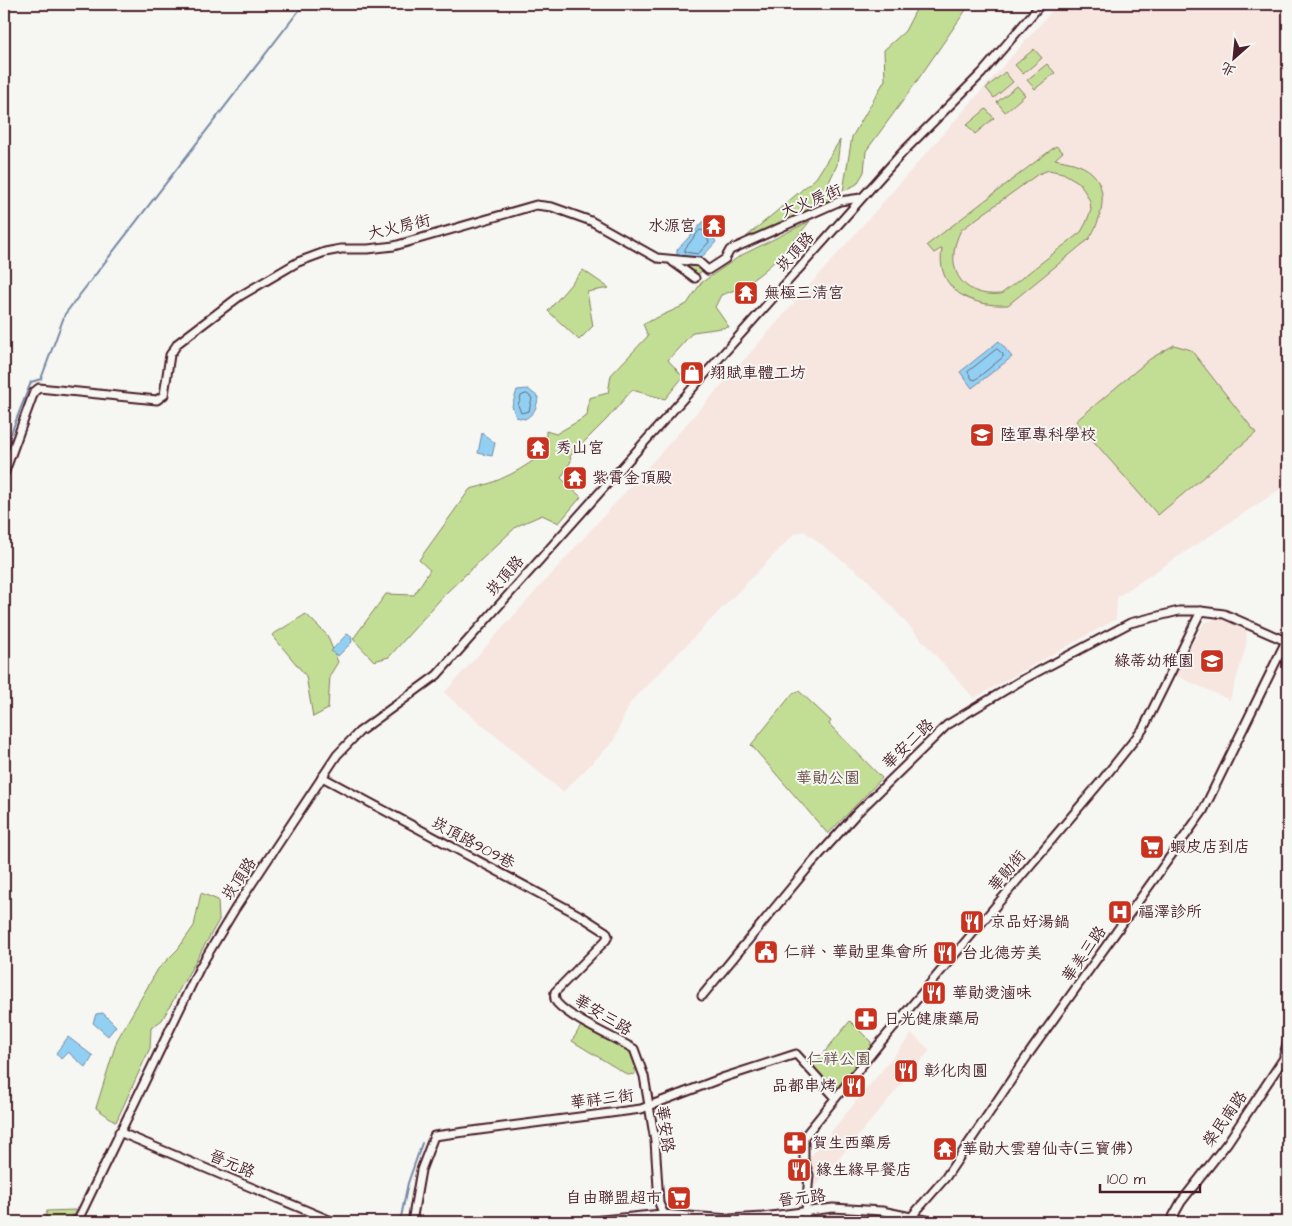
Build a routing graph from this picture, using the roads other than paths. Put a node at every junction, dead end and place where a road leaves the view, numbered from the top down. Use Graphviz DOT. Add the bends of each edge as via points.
graph roads {
  1 [pos="1041,4"];
  2 [pos="861,198"];
  3 [pos="671,260"];
  4 [pos="695,278"];
  5 [pos="4,474"];
  6 [pos="1201,611"];
  7 [pos="1287,642"];
  8 [pos="322,778"];
  9 [pos="608,936"];
  10 [pos="702,996"];
  11 [pos="1288,1042"];
  12 [pos="634,1049"];
  13 [pos="1287,1055"];
  14 [pos="835,1097"];
  15 [pos="649,1105"];
  16 [pos="119,1132"];
  17 [pos="807,1212"];
  18 [pos="662,1214"];
  19 [pos="912,1216"];
  20 [pos="76,1222"];
  21 [pos="334,1222"];
  22 [pos="412,1222"];
  23 [pos="583,1222"];
  24 [pos="667,1222"];
  25 [pos="805,1222"];
  26 [pos="935,1222"];
  27 [pos="1170,1222"];
  1 -- 2 [label="street, 崁頂路" via="982,73"];
  2 -- 3 [label="street, 大火房街" via="840,201 730,250 725,258 708,270 699,262"];
  2 -- 8 [label="street, 崁頂路" via="437,675 359,732 337,755"];
  3 -- 4 [label="street"];
  3 -- 5 [label="street, 大火房街" via="657,258 591,221 552,207 536,205 394,246 325,252 298,262 240,296 178,343 170,355 164,395 157,400 39,388 34,392"];
  6 -- 7 [label="street" via="1224,614"];
  6 -- 10 [label="street, 華安二路" via="1179,610 1130,623 1022,680 947,725 857,813"];
  6 -- 14 [label="street, 華勛街" via="1143,729"];
  7 -- 19 [label="street, 華美三路" via="1203,811 1030,1052 946,1177"];
  8 -- 9 [label="street, 崁頂路909巷" via="581,916"];
  8 -- 16 [label="street, 崁頂路" via="200,967"];
  9 -- 12 [label="street, 華安三路" via="555,992 554,998 578,1018"];
  11 -- 13 [label="street, 榮民南路"];
  12 -- 15 [label="street, 華安路" via="644,1076"];
  13 -- 27 [label="street, 榮民南路"];
  14 -- 15 [label="street, 華祥三街" via="796,1054"];
  14 -- 17 [label="street, 華勛街" via="804,1137 804,1160 809,1175"];
  15 -- 18 [label="street, 華安路"];
  15 -- 22 [label="street, 華祥三街" via="641,1109 434,1136 418,1182"];
  16 -- 20 [label="street, 崁頂路"];
  16 -- 21 [label="street, 晉元路"];
  17 -- 18 [label="street, 晉元路" via="729,1219"];
  17 -- 19 [label="street, 晉元路" via="833,1208"];
  17 -- 25 [label="street, 華勛街"];
  18 -- 23 [label="street, 晉元路"];
  18 -- 24 [label="street"];
  19 -- 26 [label="street, 晉元路"];
}
